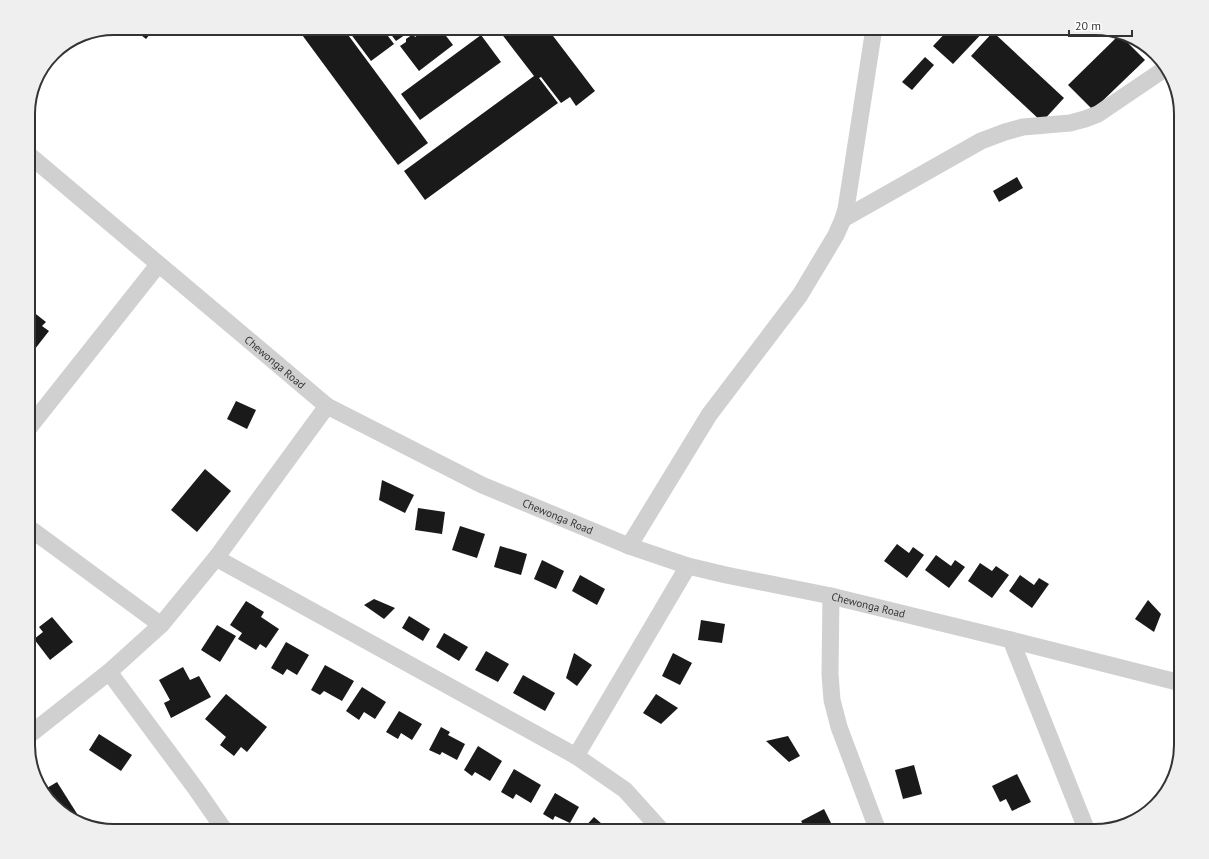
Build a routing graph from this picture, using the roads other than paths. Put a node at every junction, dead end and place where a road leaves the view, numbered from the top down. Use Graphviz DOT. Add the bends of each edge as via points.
graph roads {
  1 [pos="873,35"];
  2 [pos="1162,71"];
  3 [pos="35,160"];
  4 [pos="843,219"];
  5 [pos="158,265"];
  6 [pos="327,406"];
  7 [pos="35,420"];
  8 [pos="35,531"];
  9 [pos="629,546"];
  10 [pos="216,558"];
  11 [pos="688,566"];
  12 [pos="831,596"];
  13 [pos="161,625"];
  14 [pos="1011,640"];
  15 [pos="109,672"];
  16 [pos="1174,681"];
  17 [pos="35,730"];
  18 [pos="576,756"];
  19 [pos="220,824"];
  20 [pos="656,824"];
  21 [pos="875,824"];
  22 [pos="1084,824"];
  1 -- 4 [label="street"];
  2 -- 4 [label="street" via="1098,114 1070,123 1023,127 981,141"];
  3 -- 5 [label="street, Chewonga Road"];
  4 -- 9 [label="street" via="800,295 709,415"];
  5 -- 6 [label="street, Chewonga Road"];
  5 -- 7 [label="street"];
  6 -- 9 [label="street, Chewonga Road" via="482,485"];
  6 -- 10 [label="street"];
  8 -- 13 [label="street"];
  9 -- 11 [label="street, Chewonga Road"];
  10 -- 13 [label="street"];
  10 -- 18 [label="street"];
  11 -- 12 [label="street, Chewonga Road"];
  11 -- 18 [label="street"];
  12 -- 14 [label="street, Chewonga Road"];
  12 -- 21 [label="street" via="832,700 839,727"];
  13 -- 15 [label="street"];
  14 -- 16 [label="street, Chewonga Road"];
  14 -- 22 [label="street"];
  15 -- 17 [label="street"];
  15 -- 19 [label="street"];
  18 -- 20 [label="street" via="625,790"];
}
